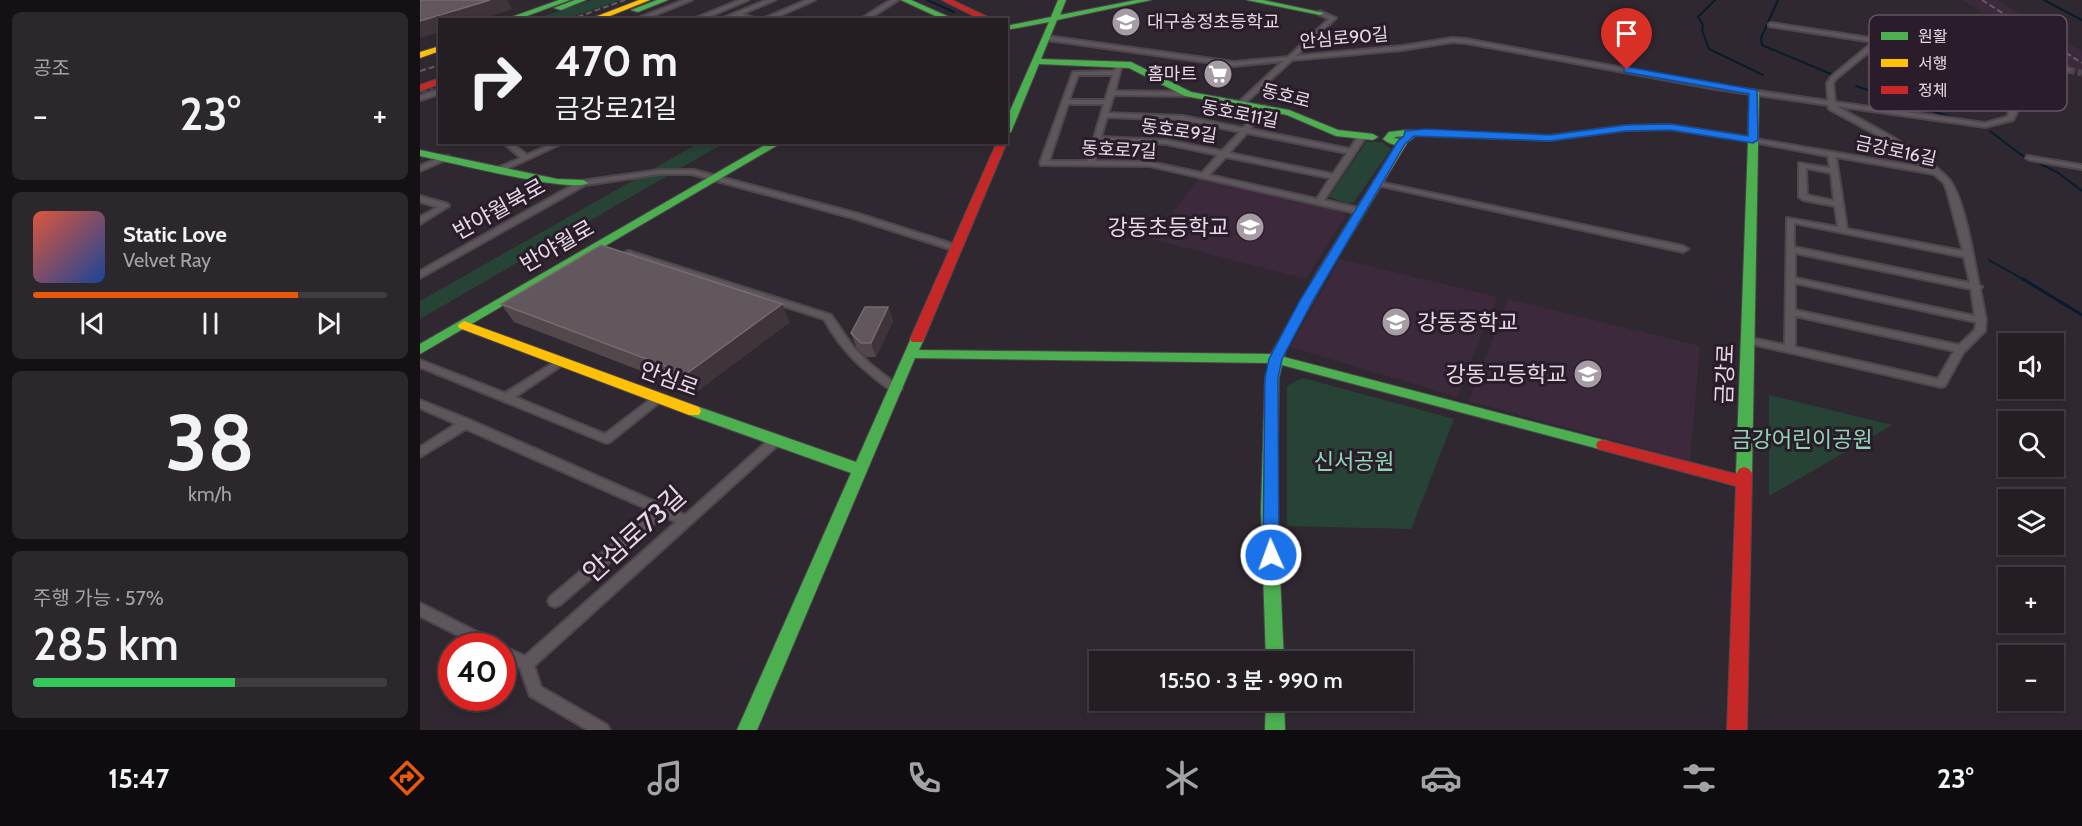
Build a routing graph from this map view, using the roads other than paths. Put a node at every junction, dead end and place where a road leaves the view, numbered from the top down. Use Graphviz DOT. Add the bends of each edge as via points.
graph roads {
  1 [pos="566,0"];
  2 [pos="582,0"];
  3 [pos="646,0"];
  4 [pos="664,0"];
  5 [pos="689,0"];
  6 [pos="745,0"];
  7 [pos="772,0"];
  8 [pos="812,0"];
  9 [pos="895,0"];
  10 [pos="905,0"];
  11 [pos="946,0"];
  12 [pos="1062,0"];
  13 [pos="1148,0"];
  14 [pos="1251,0"];
  15 [pos="964,8"];
  16 [pos="721,9"];
  17 [pos="1320,13"];
  18 [pos="736,14"];
  19 [pos="1055,17"];
  20 [pos="513,18"];
  21 [pos="530,18"];
  22 [pos="596,18"];
  23 [pos="615,18"];
  24 [pos="641,18"];
  25 [pos="699,18"];
  26 [pos="726,18"];
  27 [pos="749,18"];
  28 [pos="769,18"];
  29 [pos="865,18"];
  30 [pos="949,18"];
  31 [pos="952,18"];
  32 [pos="986,18"];
  33 [pos="1771,25"];
  34 [pos="1008,27"];
  35 [pos="1047,38"];
  36 [pos="1869,41"];
  37 [pos="438,43"];
  38 [pos="420,48"];
  39 [pos="438,49"];
  40 [pos="1869,49"];
  41 [pos="420,55"];
  42 [pos="1291,57"];
  43 [pos="1036,61"];
  44 [pos="1118,68"];
  45 [pos="438,74"];
  46 [pos="420,80"];
  47 [pos="434,90"];
  48 [pos="1754,92"];
  49 [pos="1188,94"];
  50 [pos="420,98"];
  51 [pos="1108,98"];
  52 [pos="1065,102"];
  53 [pos="1242,104"];
  54 [pos="1831,104"];
  55 [pos="1265,108"];
  56 [pos="1869,110"];
  57 [pos="1879,111"];
  58 [pos="2013,111"];
  59 [pos="1104,115"];
  60 [pos="1008,130"];
  61 [pos="1245,130"];
  62 [pos="1367,138"];
  63 [pos="1397,138"];
  64 [pos="1096,139"];
  65 [pos="1753,140"];
  66 [pos="508,144"];
  67 [pos="558,144"];
  68 [pos="775,144"];
  69 [pos="1001,144"];
  70 [pos="1352,152"];
  71 [pos="420,153"];
  72 [pos="1225,153"];
  73 [pos="1832,154"];
  74 [pos="446,158"];
  75 [pos="526,158"];
  76 [pos="2030,158"];
  77 [pos="1090,163"];
  78 [pos="2082,167"];
  79 [pos="420,169"];
  80 [pos="500,170"];
  81 [pos="1834,171"];
  82 [pos="1934,172"];
  83 [pos="1204,176"];
  84 [pos="1335,177"];
  85 [pos="716,178"];
  86 [pos="583,183"];
  87 [pos="1377,183"];
  88 [pos="420,199"];
  89 [pos="1319,202"];
  90 [pos="1839,204"];
  91 [pos="1360,211"];
  92 [pos="420,221"];
  93 [pos="1843,231"];
  94 [pos="956,248"];
  95 [pos="1683,249"];
  96 [pos="1790,249"];
  97 [pos="623,252"];
  98 [pos="1968,255"];
  99 [pos="420,264"];
  100 [pos="432,268"];
  101 [pos="420,275"];
  102 [pos="1793,280"];
  103 [pos="1977,287"];
  104 [pos="1790,312"];
  105 [pos="1981,320"];
  106 [pos="464,325"];
  107 [pos="1747,340"];
  108 [pos="1790,349"];
  109 [pos="1961,349"];
  110 [pos="420,350"];
  111 [pos="911,354"];
  112 [pos="1275,359"];
  113 [pos="561,361"];
  114 [pos="420,363"];
  115 [pos="897,388"];
  116 [pos="507,398"];
  117 [pos="660,398"];
  118 [pos="420,404"];
  119 [pos="466,423"];
  120 [pos="776,441"];
  121 [pos="420,453"];
  122 [pos="861,470"];
  123 [pos="1743,482"];
  124 [pos="662,510"];
  125 [pos="687,521"];
  126 [pos="555,602"];
  127 [pos="420,609"];
  128 [pos="467,633"];
  129 [pos="1275,651"];
  130 [pos="516,659"];
  131 [pos="526,664"];
  132 [pos="1275,711"];
  133 [pos="602,730"];
  134 [pos="747,730"];
  135 [pos="1275,730"];
  136 [pos="1737,730"];
  1 -- 20 [label="main road"];
  2 -- 21 [label="main road"];
  3 -- 22 [label="main road"];
  4 -- 23 [label="main road"];
  5 -- 24 [label="street"];
  6 -- 16 [label="street"];
  7 -- 18 [label="street"];
  8 -- 28 [label="street"];
  9 -- 29 [label="street"];
  10 -- 30 [label="main road"];
  11 -- 15 [label="main road"];
  12 -- 19 [label="main road"];
  13 -- 19 [label="main road"];
  14 -- 17 [label="main road"];
  15 -- 31 [label="main road"];
  15 -- 32 [label="main road"];
  16 -- 18 [label="street"];
  16 -- 25 [label="street"];
  17 -- 42 [label="street" via="1333,18"];
  18 -- 26 [label="street"];
  18 -- 27 [label="street"];
  19 -- 34 [label="main road"];
  19 -- 35 [label="main road"];
  33 -- 36 [label="street"];
  35 -- 42 [label="street, 안심로90길" via="1223,63"];
  35 -- 43 [label="main road"];
  37 -- 38 [label="main road"];
  39 -- 41 [label="main road"];
  40 -- 54 [label="street" via="1834,77 1830,83"];
  42 -- 48 [label="street, 안심로90길" via="1466,41"];
  42 -- 53 [label="street"];
  43 -- 44 [label="main road, 동호로"];
  43 -- 60 [label="main road"];
  44 -- 49 [label="main road, 동호로" via="1141,69 1168,87"];
  44 -- 51 [label="street"];
  44 -- 52 [label="street, 동호로7길" via="1075,73"];
  45 -- 46 [label="main road"];
  47 -- 50 [label="street"];
  48 -- 54 [label="street"];
  48 -- 65 [label="main road, 금강로"];
  49 -- 51 [label="street, 동호로"];
  49 -- 53 [label="main road, 동호로"];
  51 -- 52 [label="street, 동호로"];
  51 -- 59 [label="street"];
  52 -- 77 [label="street, 동호로7길" via="1044,163"];
  53 -- 55 [label="main road, 동호로"];
  54 -- 56 [label="street"];
  54 -- 82 [label="street" via="1908,149"];
  55 -- 61 [label="street"];
  55 -- 62 [label="main road, 동호로" via="1299,116 1336,133"];
  57 -- 58 [label="street" via="1984,126 2010,118"];
  59 -- 61 [label="street, 동호로11길" via="1183,118"];
  59 -- 64 [label="street"];
  61 -- 70 [label="street, 동호로11길"];
  61 -- 72 [label="street"];
  62 -- 63 [label="main road"];
  62 -- 70 [label="street"];
  63 -- 65 [label="main road" via="1426,132 1550,138 1626,128 1670,127"];
  63 -- 87 [label="main road"];
  64 -- 72 [label="street, 동호로9길" via="1166,142"];
  64 -- 77 [label="street"];
  65 -- 73 [label="street, 금강로16길"];
  65 -- 107 [label="main road, 금강로"];
  66 -- 75 [label="street"];
  67 -- 75 [label="street"];
  68 -- 85 [label="main road, 반야월로"];
  69 -- 94 [label="main road"];
  70 -- 84 [label="street"];
  71 -- 74 [label="main road"];
  72 -- 83 [label="street"];
  72 -- 84 [label="street, 동호로9길"];
  73 -- 81 [label="street, 금강로16길"];
  73 -- 82 [label="street, 금강로16길"];
  74 -- 79 [label="street"];
  74 -- 80 [label="main road"];
  75 -- 80 [label="street"];
  76 -- 78 [label="street"];
  77 -- 83 [label="street, 동호로7길" via="1150,164"];
  80 -- 86 [label="main road" via="557,182"];
  81 -- 90 [label="street, 금강로16길"];
  81 -- 90 [label="street" via="1802,165 1803,197"];
  82 -- 98 [label="street, 금강로16길" via="1949,184"];
  83 -- 89 [label="street, 동호로7길"];
  84 -- 89 [label="street"];
  85 -- 86 [label="street, 반야월로" via="674,171"];
  85 -- 94 [label="street, 반야월로"];
  85 -- 106 [label="main road, 반야월로" via="606,247"];
  86 -- 100 [label="street, 반야월북로"];
  87 -- 91 [label="main road"];
  87 -- 95 [label="street"];
  88 -- 92 [label="street, 반야월북로" via="446,206"];
  89 -- 91 [label="street, 동호로7길"];
  90 -- 93 [label="street, 금강로16길"];
  91 -- 112 [label="main road"];
  93 -- 96 [label="street" via="1790,220"];
  93 -- 98 [label="street"];
  94 -- 111 [label="main road"];
  96 -- 103 [label="street"];
  96 -- 104 [label="street"];
  97 -- 115 [label="street" via="828,317 857,360"];
  98 -- 103 [label="street, 금강로16길"];
  99 -- 100 [label="street"];
  100 -- 101 [label="street, 반야월북로"];
  102 -- 105 [label="street"];
  103 -- 105 [label="street, 금강로16길"];
  104 -- 108 [label="street"];
  104 -- 109 [label="street"];
  105 -- 109 [label="street" via="1980,331"];
  106 -- 110 [label="main road, 반야월로"];
  106 -- 113 [label="main road, 안심로"];
  107 -- 108 [label="street"];
  107 -- 123 [label="main road, 금강로"];
  108 -- 109 [label="street" via="1941,383"];
  111 -- 112 [label="main road"];
  111 -- 115 [label="main road"];
  112 -- 123 [label="main road"];
  112 -- 129 [label="main road" via="1269,510"];
  113 -- 116 [label="street"];
  113 -- 117 [label="main road, 안심로"];
  114 -- 116 [label="street"];
  115 -- 122 [label="main road"];
  116 -- 117 [label="street" via="606,439"];
  117 -- 120 [label="main road, 안심로"];
  118 -- 119 [label="street"];
  119 -- 121 [label="street"];
  119 -- 124 [label="street"];
  120 -- 122 [label="main road, 안심로"];
  120 -- 125 [label="street, 안심로73길"];
  122 -- 134 [label="main road"];
  123 -- 136 [label="main road, 금강로"];
  124 -- 125 [label="street"];
  124 -- 126 [label="street"];
  125 -- 131 [label="street, 안심로73길"];
  127 -- 128 [label="street"];
  130 -- 131 [label="street"];
  131 -- 133 [label="street" via="535,691"];
  132 -- 135 [label="main road"];
}
